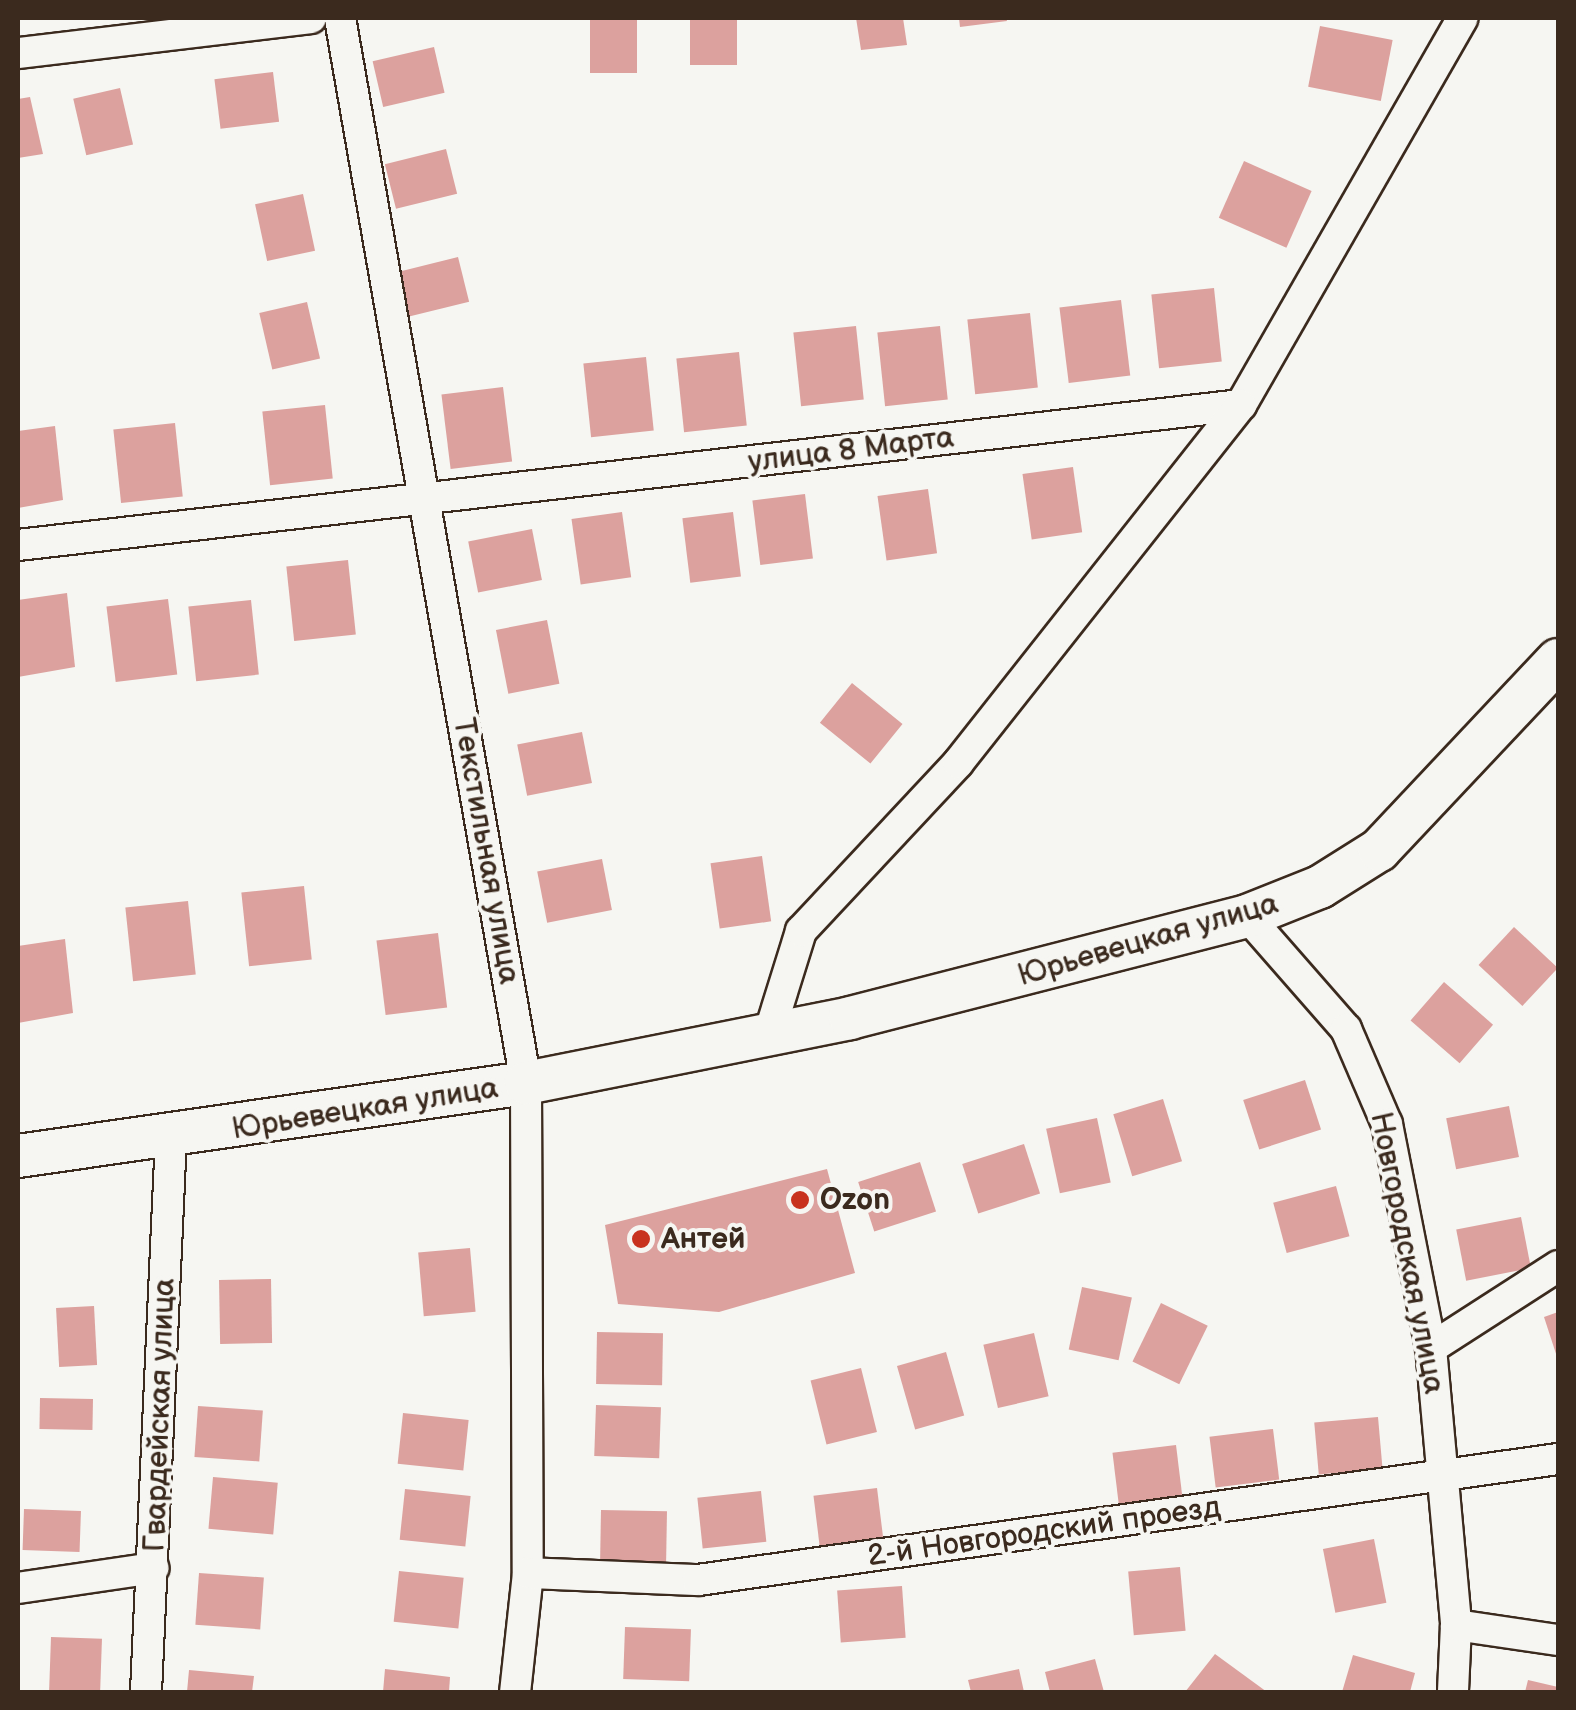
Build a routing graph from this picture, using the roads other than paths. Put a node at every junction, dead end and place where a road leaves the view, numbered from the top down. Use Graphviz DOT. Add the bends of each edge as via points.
graph roads {
  1 [pos="311,18"];
  2 [pos="340,18"];
  3 [pos="1463,18"];
  4 [pos="18,54"];
  5 [pos="1242,405"];
  6 [pos="426,500"];
  7 [pos="18,545"];
  8 [pos="1558,660"];
  9 [pos="1247,916"];
  10 [pos="769,1034"];
  11 [pos="526,1083"];
  12 [pos="171,1138"];
  13 [pos="18,1156"];
  14 [pos="1558,1266"];
  15 [pos="1431,1348"];
  16 [pos="1558,1458"];
  17 [pos="1443,1475"];
  18 [pos="154,1568"];
  19 [pos="528,1573"];
  20 [pos="18,1588"];
  21 [pos="1456,1625"];
  22 [pos="1558,1640"];
  23 [pos="146,1692"];
  24 [pos="514,1692"];
  25 [pos="1453,1692"];
  1 -- 4 [label="street"];
  2 -- 6 [label="street, Текстильная улица"];
  3 -- 5 [label="street"];
  5 -- 6 [label="street, улица 8 Марта"];
  5 -- 10 [label="street" via="958,763 801,931"];
  6 -- 7 [label="street, улица 8 Марта"];
  6 -- 11 [label="street, Текстильная улица"];
  8 -- 9 [label="main road, Юрьевецкая улица" via="1379,850 1320,888"];
  9 -- 10 [label="main road, Юрьевецкая улица"];
  9 -- 15 [label="street, Новгородская улица" via="1346,1029 1371,1080 1387,1124"];
  10 -- 11 [label="main road, Юрьевецкая улица"];
  11 -- 12 [label="main road, Юрьевецкая улица"];
  11 -- 19 [label="street, Текстильная улица"];
  12 -- 13 [label="main road, Юрьевецкая улица"];
  12 -- 18 [label="street, Гвардейская улица"];
  14 -- 15 [label="street"];
  15 -- 17 [label="street, Новгородская улица"];
  16 -- 17 [label="street, 2-й Новгородский проезд"];
  17 -- 19 [label="street, 2-й Новгородский проезд" via="698,1580"];
  17 -- 21 [label="street, Новгородская улица"];
  18 -- 20 [label="street"];
  18 -- 23 [label="street, Гвардейская улица"];
  19 -- 24 [label="street, Текстильная улица"];
  21 -- 22 [label="street"];
  21 -- 25 [label="street, Новгородская улица"];
}
